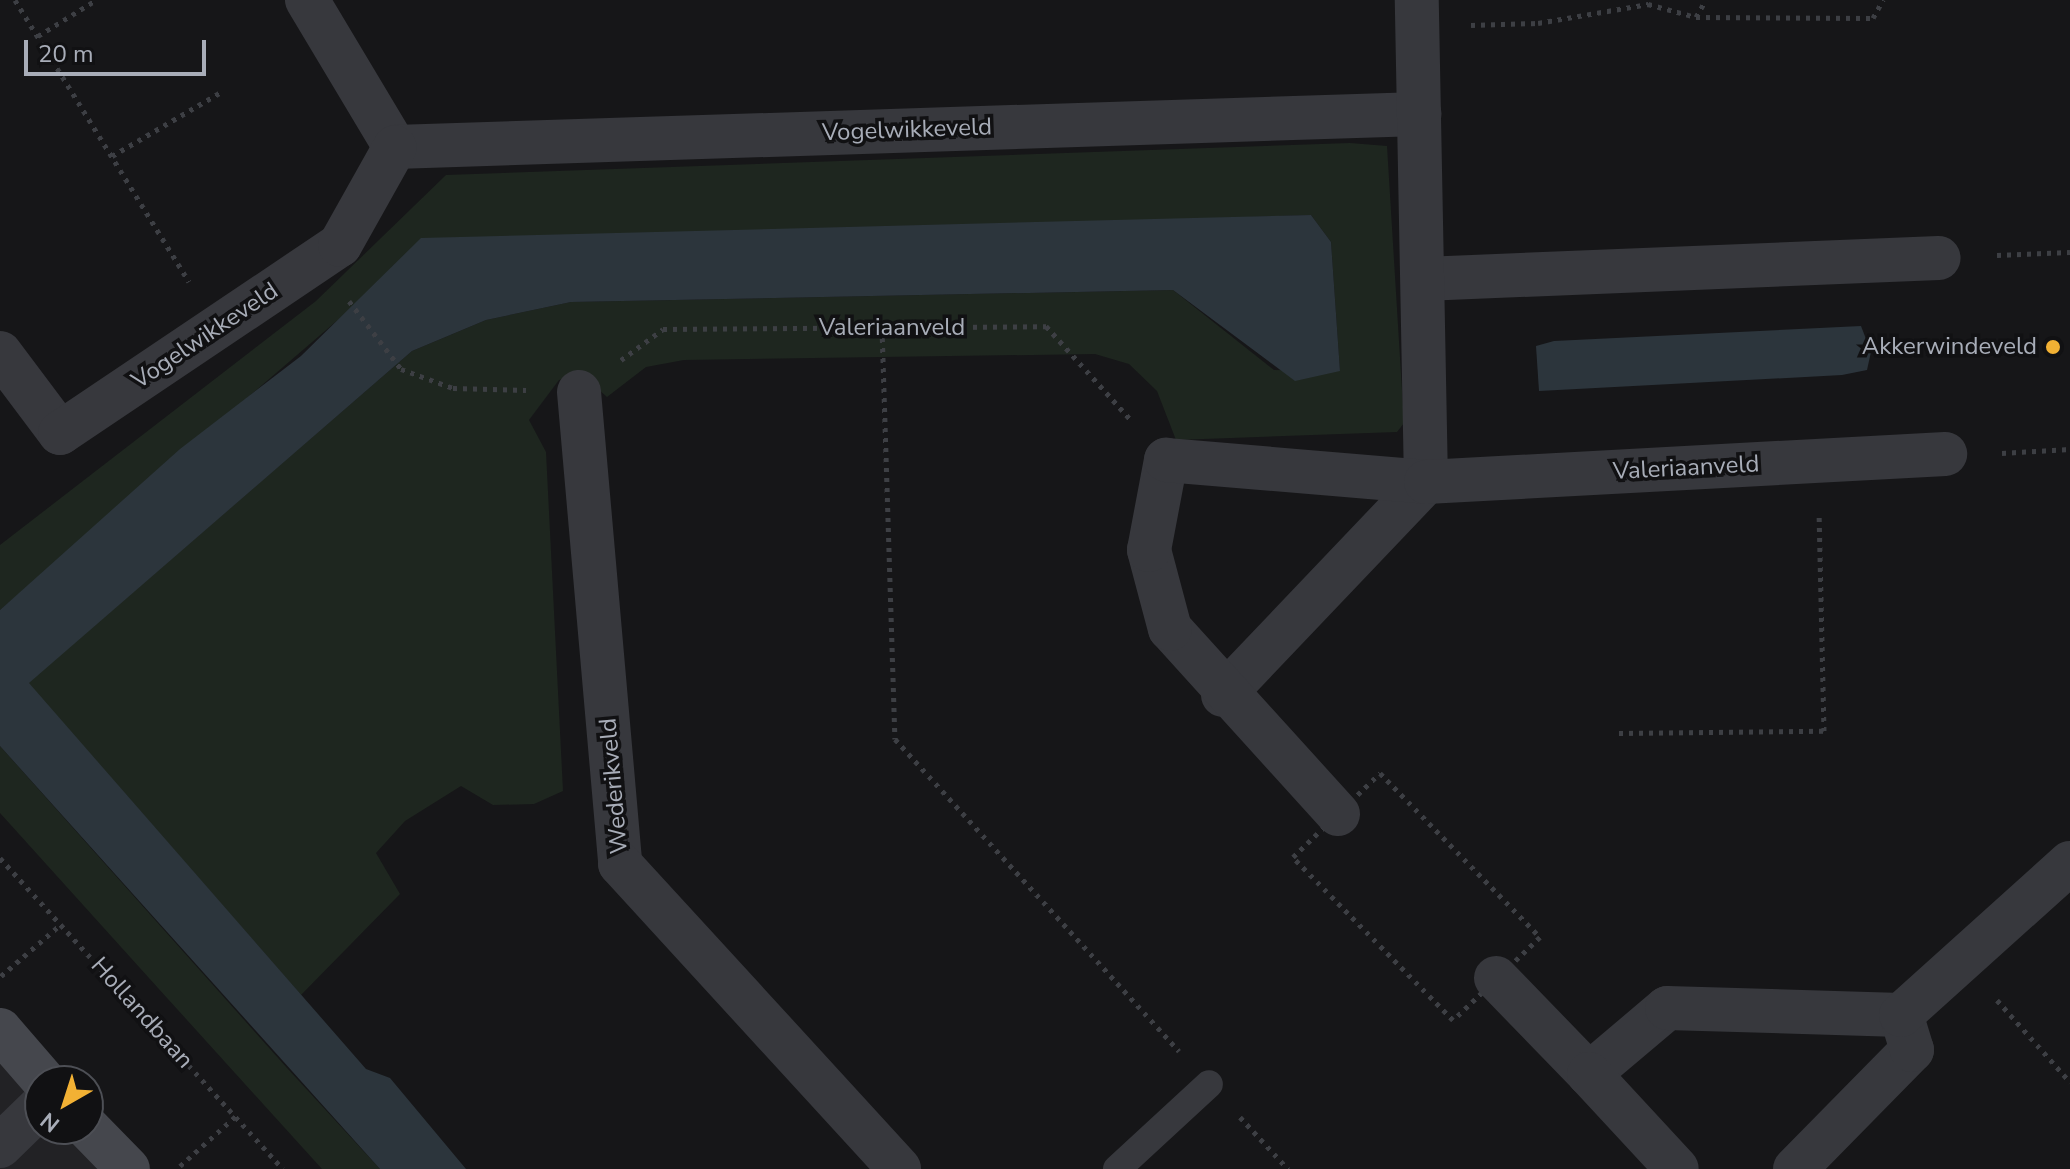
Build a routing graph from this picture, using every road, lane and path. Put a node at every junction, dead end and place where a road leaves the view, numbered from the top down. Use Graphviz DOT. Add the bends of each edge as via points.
graph roads {
  1 [pos="15,0"];
  2 [pos="96,0"];
  3 [pos="307,0"];
  4 [pos="1706,0"];
  5 [pos="1883,0"];
  6 [pos="1418,13"];
  7 [pos="1696,17"];
  8 [pos="38,36"];
  9 [pos="221,92"];
  10 [pos="1419,114"];
  11 [pos="395,147"];
  12 [pos="112,156"];
  13 [pos="2070,252"];
  14 [pos="1997,255"];
  15 [pos="1939,258"];
  16 [pos="1423,279"];
  17 [pos="344,295"];
  18 [pos="217,327"];
  19 [pos="882,328"];
  20 [pos="0,353"];
  21 [pos="579,392"];
  22 [pos="2070,449"];
  23 [pos="2002,453"];
  24 [pos="1945,454"];
  25 [pos="1166,460"];
  26 [pos="1818,461"];
  27 [pos="1426,482"];
  28 [pos="1223,695"];
  29 [pos="1619,733"];
  30 [pos="1338,814"];
  31 [pos="0,858"];
  32 [pos="2070,863"];
  33 [pos="61,924"];
  34 [pos="1962,961"];
  35 [pos="0,977"];
  36 [pos="1496,978"];
  37 [pos="1901,1015"];
  38 [pos="0,1030"];
  39 [pos="30,1065"];
  40 [pos="1589,1074"];
  41 [pos="2070,1082"];
  42 [pos="1209,1084"];
  43 [pos="236,1116"];
  44 [pos="24,1123"];
  45 [pos="104,1144"];
  46 [pos="0,1146"];
  47 [pos="128,1169"];
  48 [pos="176,1169"];
  49 [pos="283,1169"];
  50 [pos="899,1169"];
  51 [pos="1117,1169"];
  52 [pos="1288,1169"];
  53 [pos="1677,1169"];
  54 [pos="1795,1169"];
  1 -- 8 [label="path"];
  2 -- 8 [label="path"];
  3 -- 11 [label="street"];
  4 -- 7 [label="path"];
  5 -- 7 [label="path" via="1873,18"];
  6 -- 7 [label="path" via="1538,23 1648,4"];
  6 -- 10 [label="street"];
  8 -- 12 [label="path"];
  9 -- 12 [label="path"];
  10 -- 11 [label="street, Vogelwikkeveld"];
  10 -- 16 [label="street"];
  11 -- 18 [label="street, Vogelwikkeveld" via="340,245"];
  12 -- 18 [label="path"];
  13 -- 14 [label="path"];
  15 -- 16 [label="street"];
  16 -- 27 [label="street"];
  17 -- 21 [label="path" via="401,369 453,388"];
  18 -- 20 [label="street, Vogelwikkeveld" via="60,433"];
  19 -- 21 [label="path, Valeriaanveld" via="663,329"];
  19 -- 25 [label="path, Valeriaanveld" via="1046,326"];
  19 -- 42 [label="path" via="895,739"];
  21 -- 50 [label="street, Wederikveld" via="620,864"];
  22 -- 23 [label="path"];
  24 -- 26 [label="street, Valeriaanveld"];
  25 -- 27 [label="street, Valeriaanveld"];
  25 -- 28 [label="street" via="1149,550 1170,629"];
  26 -- 27 [label="street, Valeriaanveld"];
  26 -- 29 [label="path" via="1824,731"];
  27 -- 28 [label="street"];
  28 -- 30 [label="street"];
  30 -- 36 [label="path" via="1380,773 1540,937"];
  30 -- 36 [label="path" via="1293,857 1453,1020"];
  31 -- 33 [label="path, Hollandbaan"];
  32 -- 34 [label="street"];
  33 -- 35 [label="path"];
  33 -- 43 [label="path, Hollandbaan"];
  34 -- 37 [label="street"];
  34 -- 41 [label="path"];
  36 -- 40 [label="street"];
  37 -- 40 [label="street" via="1667,1008"];
  37 -- 54 [label="street" via="1912,1050"];
  38 -- 39 [label="street"];
  40 -- 53 [label="street"];
  42 -- 51 [label="lane"];
  42 -- 52 [label="path"];
  43 -- 48 [label="path"];
  43 -- 49 [label="path, Hollandbaan"];
  44 -- 46 [label="street"];
  45 -- 47 [label="street"];
}
